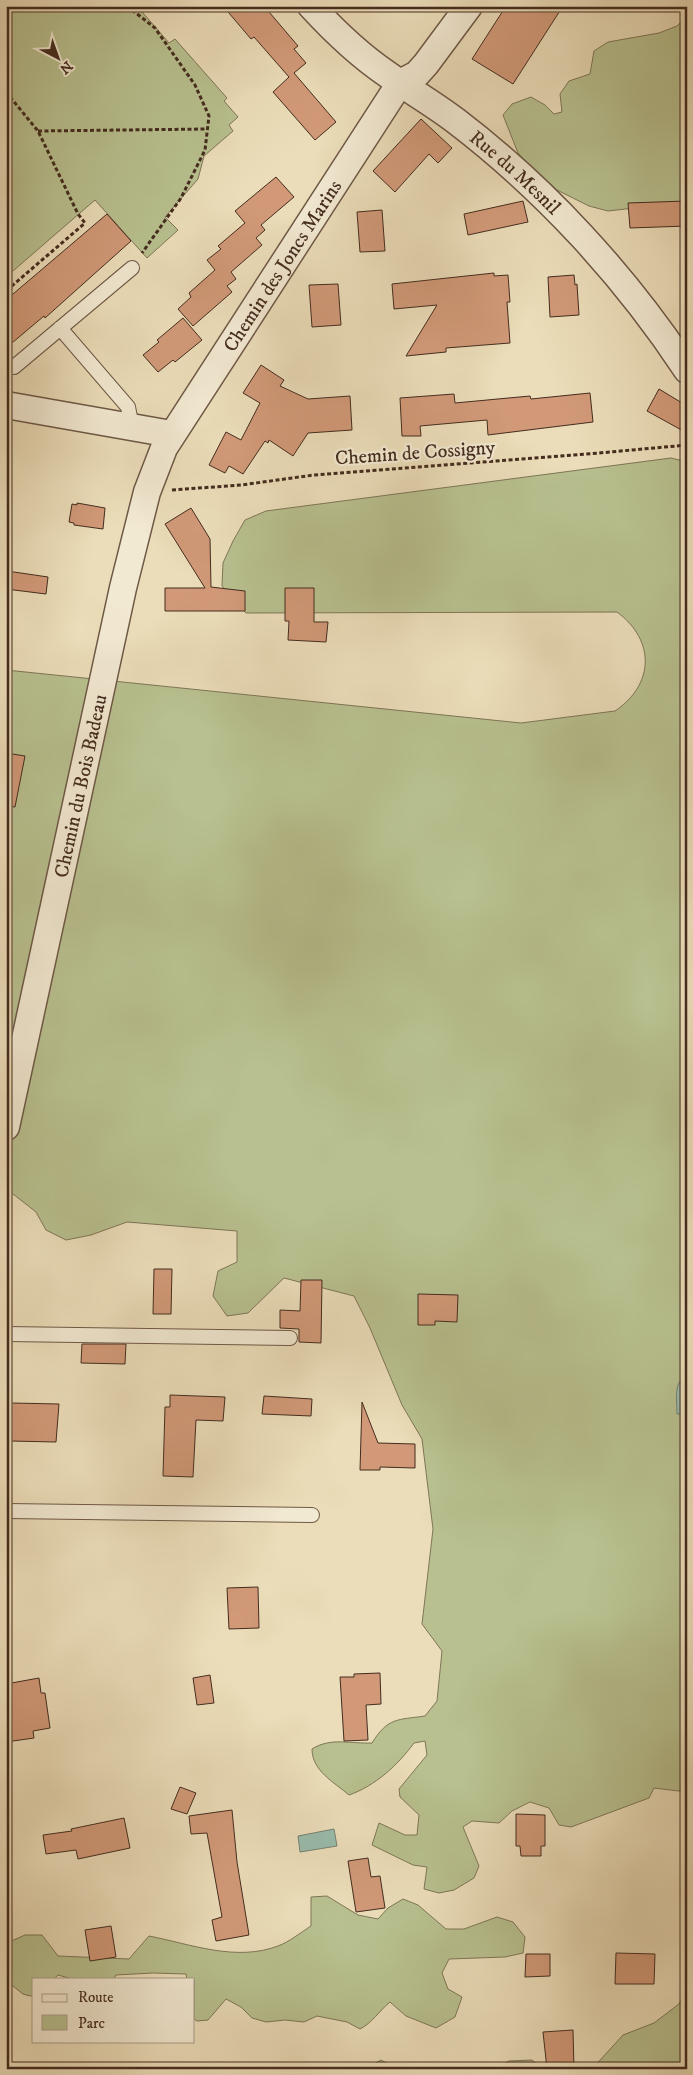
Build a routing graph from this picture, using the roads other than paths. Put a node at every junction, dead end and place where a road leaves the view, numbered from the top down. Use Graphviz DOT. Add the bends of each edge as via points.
graph roads {
  1 [pos="310,6"];
  2 [pos="469,6"];
  3 [pos="400,83"];
  4 [pos="132,268"];
  5 [pos="60,328"];
  6 [pos="14,367"];
  7 [pos="687,370"];
  8 [pos="6,405"];
  9 [pos="132,427"];
  10 [pos="168,441"];
  11 [pos="6,1127"];
  12 [pos="6,1334"];
  13 [pos="290,1338"];
  14 [pos="6,1511"];
  15 [pos="312,1515"];
  1 -- 3 [label="street, Rue du Mesnil" via="355,49"];
  2 -- 3 [label="street" via="426,64 417,74"];
  3 -- 7 [label="street, Rue du Mesnil" via="455,120 539,193 639,302"];
  3 -- 10 [label="street, Chemin des Joncs Marins"];
  4 -- 5 [label="lane"];
  5 -- 6 [label="lane"];
  5 -- 9 [label="lane" via="128,407"];
  8 -- 9 [label="street"];
  9 -- 10 [label="street"];
  10 -- 11 [label="street, Chemin du Bois Badeau" via="147,492 95,714"];
  12 -- 13 [label="lane"];
  14 -- 15 [label="lane"];
}
